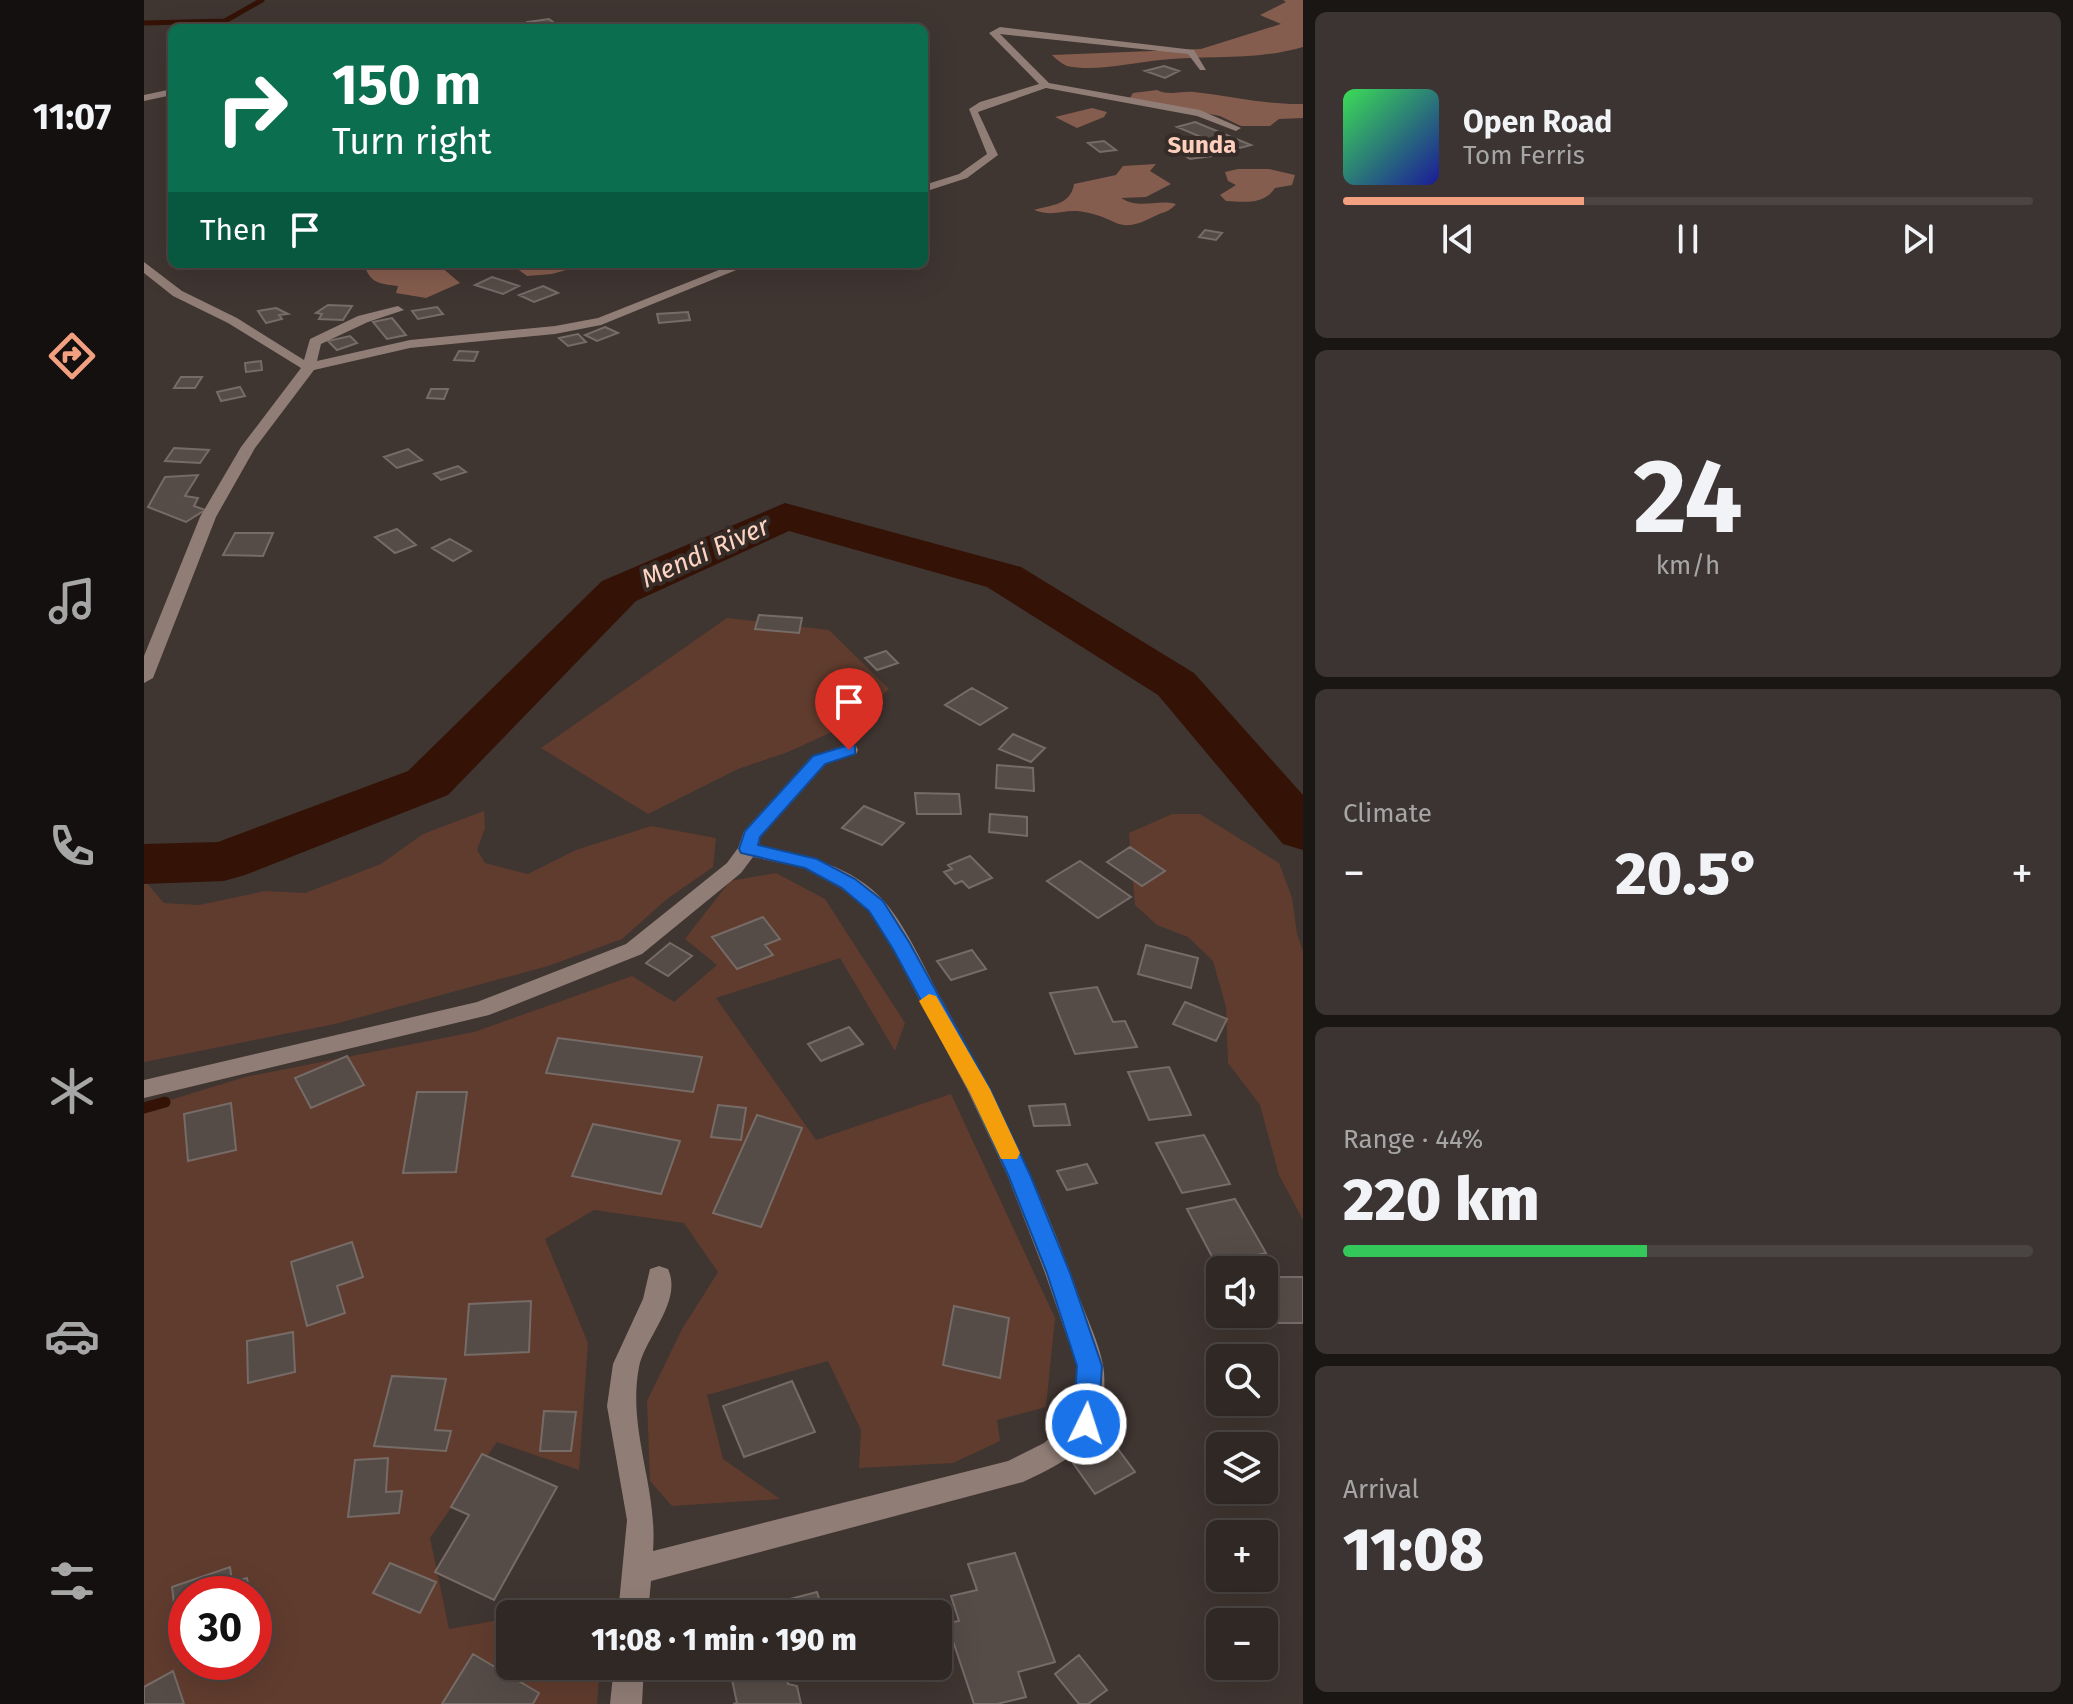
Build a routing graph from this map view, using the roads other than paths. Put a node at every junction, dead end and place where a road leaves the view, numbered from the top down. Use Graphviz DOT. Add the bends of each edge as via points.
graph roads {
  1 [pos="1203,68"];
  2 [pos="1046,85"];
  3 [pos="168,93"];
  4 [pos="144,98"];
  5 [pos="1236,128"];
  6 [pos="928,188"];
  7 [pos="144,266"];
  8 [pos="735,268"];
  9 [pos="398,310"];
  10 [pos="309,367"];
  11 [pos="144,678"];
  12 [pos="849,750"];
  13 [pos="748,849"];
  14 [pos="144,1089"];
  15 [pos="659,1277"];
  16 [pos="638,1568"];
  17 [pos="635,1600"];
  18 [pos="628,1680"];
  19 [pos="626,1704"];
  1 -- 2 [label="street" via="1191,52 994,33"];
  2 -- 5 [label="street" via="1200,113"];
  2 -- 6 [label="street" via="973,111 993,155 963,176"];
  3 -- 4 [label="street"];
  7 -- 10 [label="street" via="168,287"];
  8 -- 10 [label="street" via="601,321 410,344"];
  9 -- 10 [label="street" via="363,319 315,342"];
  10 -- 11 [label="street" via="248,447 208,517"];
  12 -- 13 [label="street" via="819,760 751,836"];
  13 -- 14 [label="street" via="734,868 634,949 586,969 481,1009"];
  13 -- 16 [label="street" via="810,863 849,884 876,906 902,947 979,1089 1058,1273 1090,1366 1086,1424 1054,1452 1013,1473"];
  15 -- 16 [label="street" via="656,1299 626,1364 621,1406 641,1520"];
  16 -- 17 [label="street"];
  18 -- 19 [label="street"];
}
